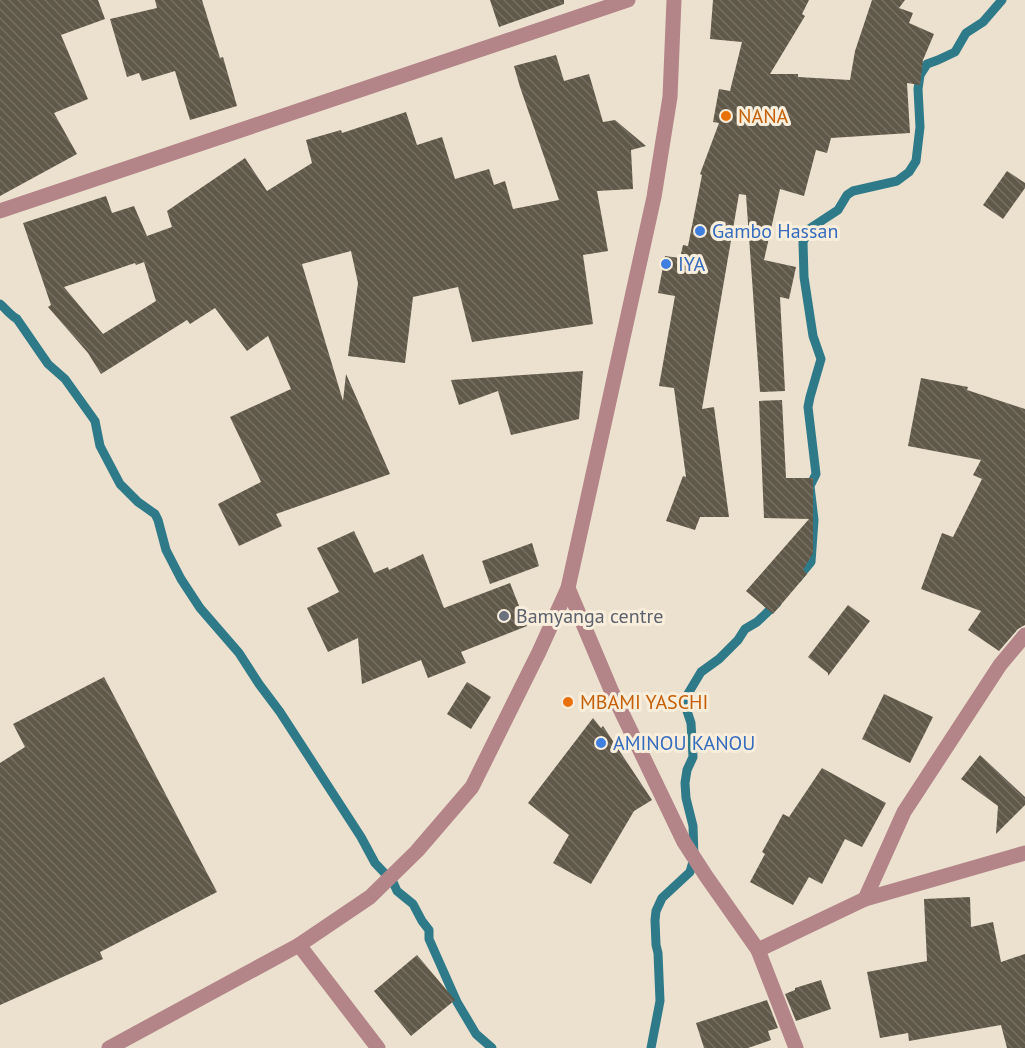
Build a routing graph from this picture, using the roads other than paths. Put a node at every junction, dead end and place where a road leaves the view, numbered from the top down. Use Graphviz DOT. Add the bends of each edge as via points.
graph roads {
  1 [pos="628,0"];
  2 [pos="674,0"];
  3 [pos="0,210"];
  4 [pos="568,588"];
  5 [pos="1025,636"];
  6 [pos="1025,853"];
  7 [pos="865,899"];
  8 [pos="299,945"];
  9 [pos="758,950"];
  10 [pos="109,1048"];
  11 [pos="378,1048"];
  12 [pos="796,1048"];
  1 -- 3 [label="street"];
  2 -- 4 [label="street" via="670,97 654,197"];
  4 -- 8 [label="street" via="472,787 417,851 370,897"];
  4 -- 9 [label="street" via="684,842"];
  5 -- 7 [label="street" via="1000,664 904,812"];
  6 -- 7 [label="street"];
  7 -- 9 [label="street"];
  8 -- 10 [label="street"];
  8 -- 11 [label="street"];
  9 -- 12 [label="street"];
}
